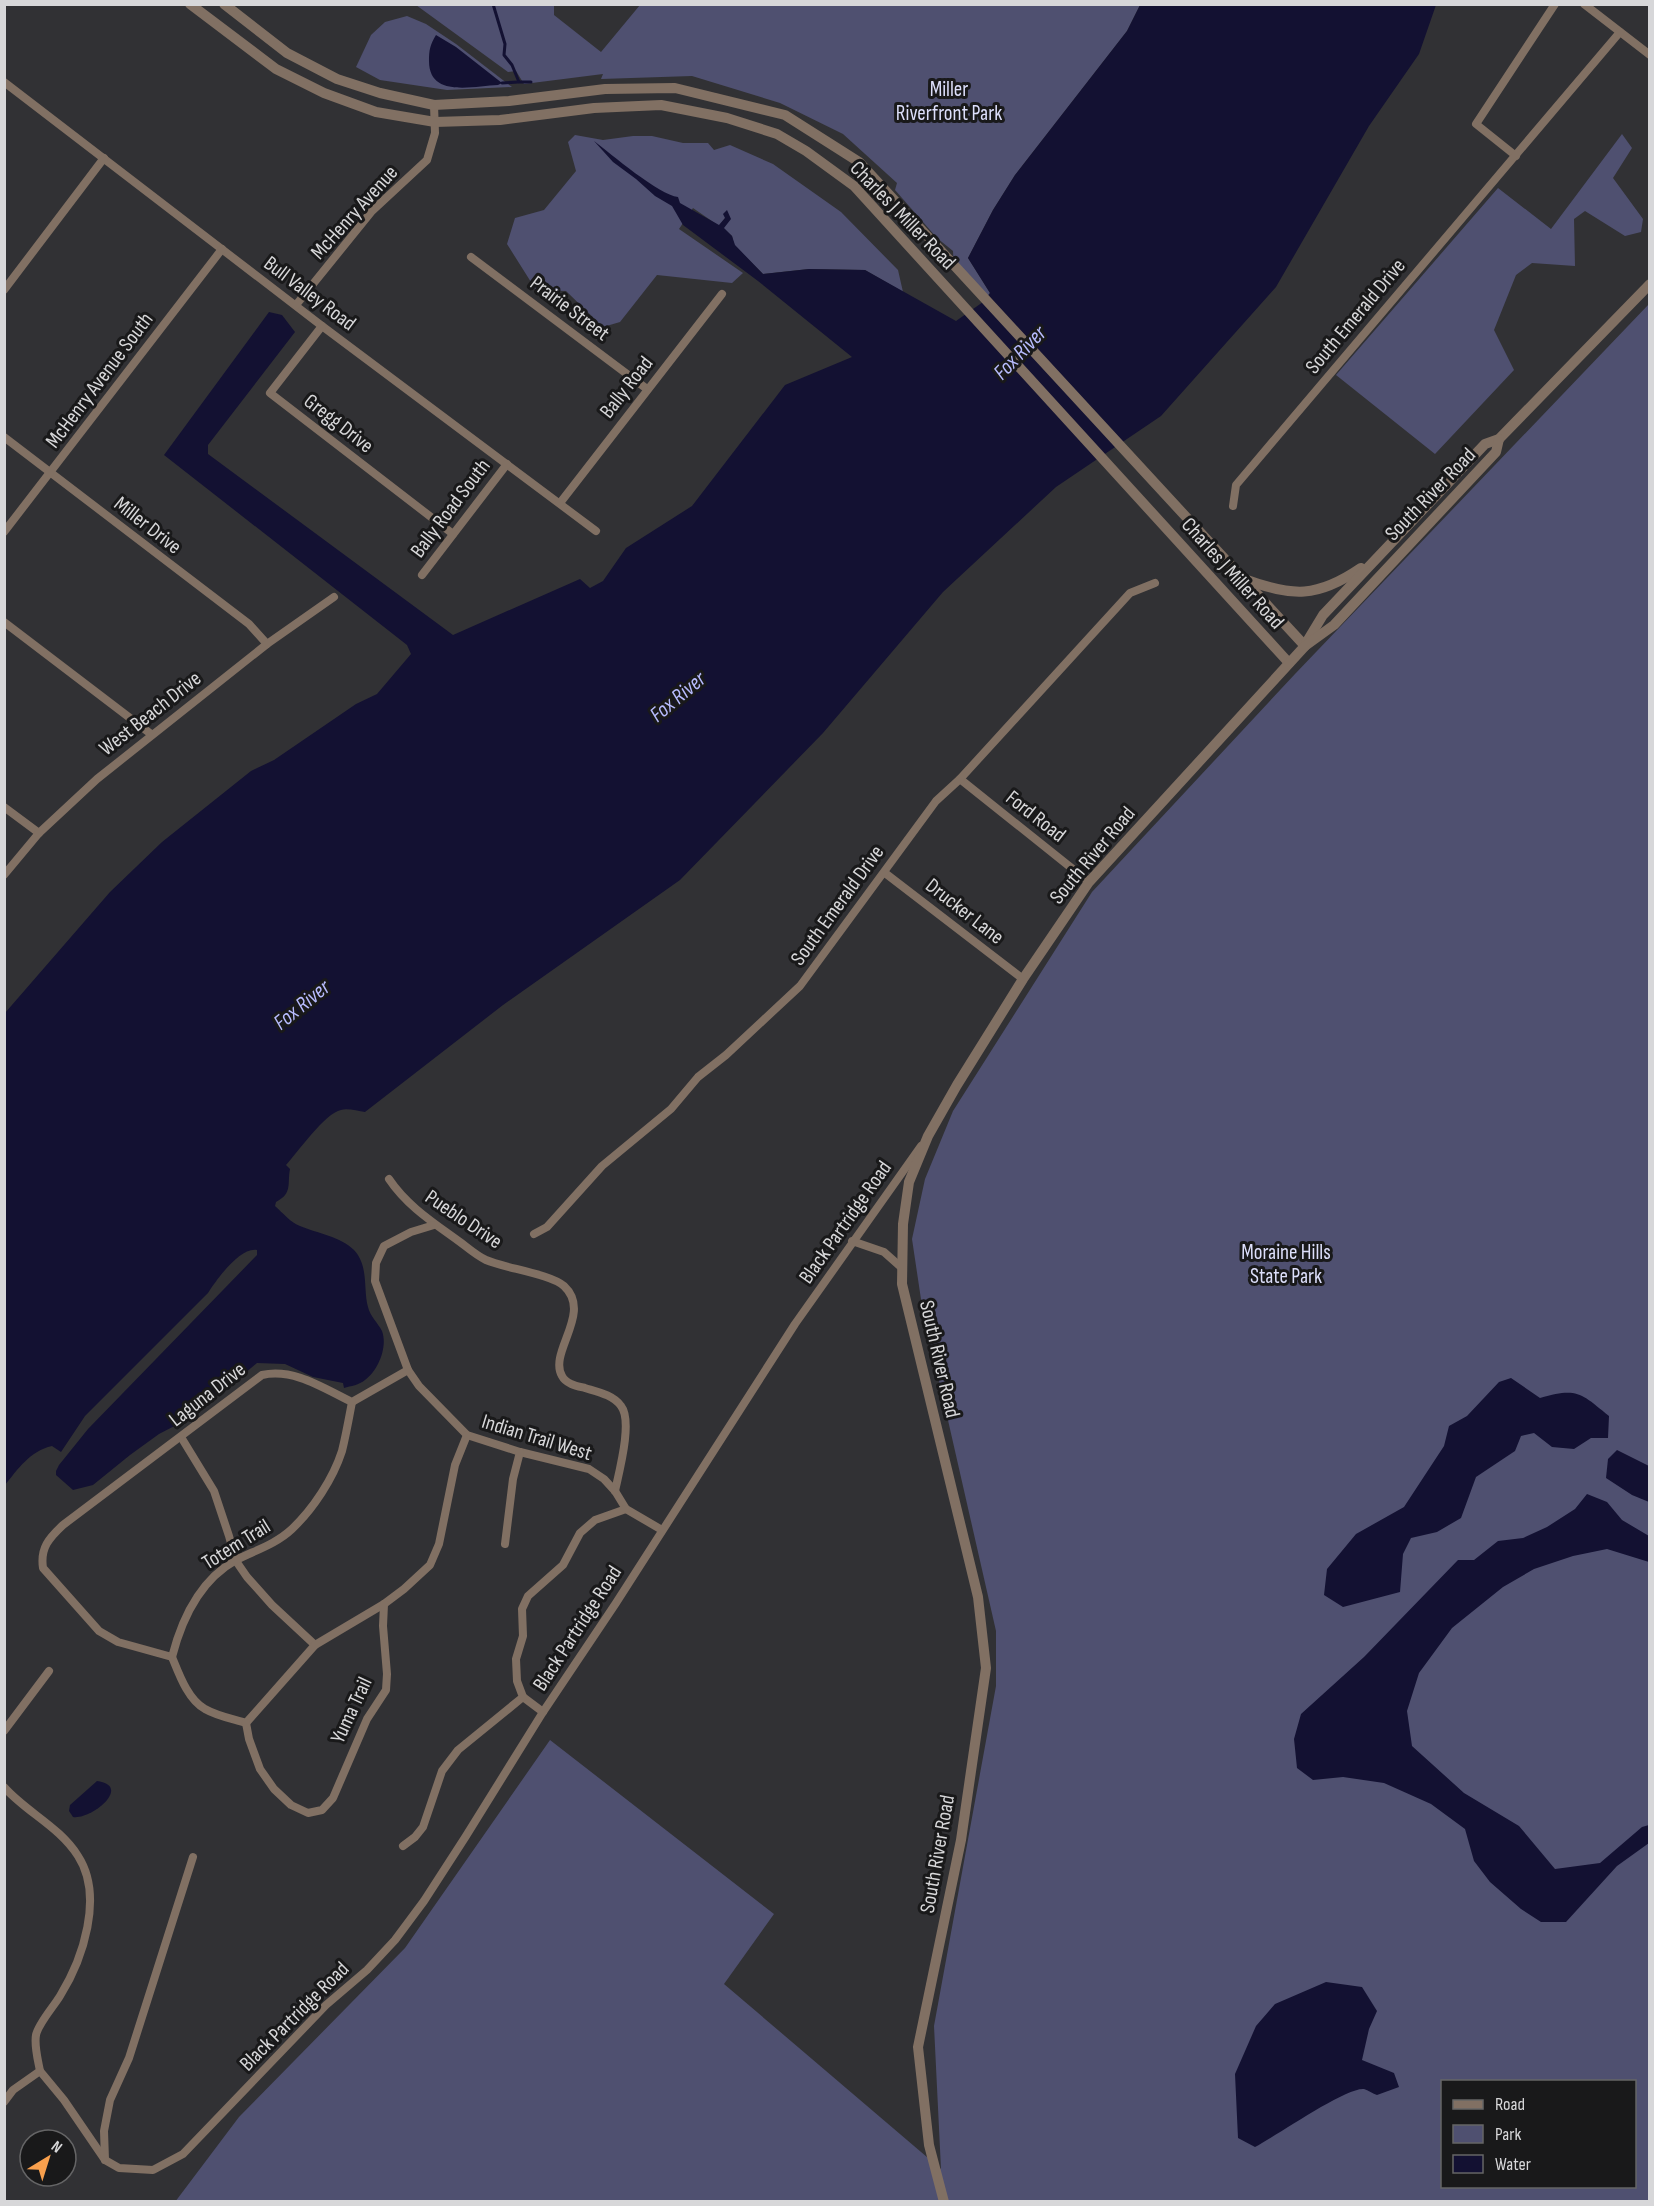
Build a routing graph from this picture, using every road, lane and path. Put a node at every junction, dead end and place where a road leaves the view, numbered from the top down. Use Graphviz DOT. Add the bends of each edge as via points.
graph roads {
  1 [pos="190,4"];
  2 [pos="224,4"];
  3 [pos="1555,4"];
  4 [pos="1584,4"];
  5 [pos="1620,32"];
  6 [pos="1650,55"];
  7 [pos="4,82"];
  8 [pos="434,105"];
  9 [pos="435,122"];
  10 [pos="1516,156"];
  11 [pos="104,158"];
  12 [pos="222,249"];
  13 [pos="471,257"];
  14 [pos="1650,284"];
  15 [pos="4,290"];
  16 [pos="722,294"];
  17 [pos="296,305"];
  18 [pos="322,326"];
  19 [pos="647,389"];
  20 [pos="4,437"];
  21 [pos="1499,439"];
  22 [pos="507,464"];
  23 [pos="51,472"];
  24 [pos="560,503"];
  25 [pos="1233,506"];
  26 [pos="596,531"];
  27 [pos="4,532"];
  28 [pos="453,534"];
  29 [pos="1381,554"];
  30 [pos="422,575"];
  31 [pos="1243,578"];
  32 [pos="1155,583"];
  33 [pos="334,597"];
  34 [pos="4,622"];
  35 [pos="267,644"];
  36 [pos="1305,646"];
  37 [pos="1289,663"];
  38 [pos="151,734"];
  39 [pos="960,779"];
  40 [pos="4,807"];
  41 [pos="39,833"];
  42 [pos="885,873"];
  43 [pos="4,875"];
  44 [pos="1089,882"];
  45 [pos="1023,979"];
  46 [pos="928,1136"];
  47 [pos="389,1179"];
  48 [pos="434,1225"];
  49 [pos="534,1234"];
  50 [pos="852,1241"];
  51 [pos="902,1268"];
  52 [pos="408,1370"];
  53 [pos="352,1402"];
  54 [pos="467,1435"];
  55 [pos="181,1437"];
  56 [pos="520,1452"];
  57 [pos="615,1491"];
  58 [pos="626,1509"];
  59 [pos="662,1530"];
  60 [pos="505,1544"];
  61 [pos="236,1561"];
  62 [pos="384,1604"];
  63 [pos="315,1645"];
  64 [pos="172,1657"];
  65 [pos="49,1671"];
  66 [pos="523,1697"];
  67 [pos="543,1712"];
  68 [pos="246,1723"];
  69 [pos="4,1731"];
  70 [pos="4,1787"];
  71 [pos="403,1846"];
  72 [pos="193,1857"];
  73 [pos="40,2071"];
  74 [pos="4,2102"];
  75 [pos="105,2160"];
  76 [pos="944,2202"];
  1 -- 9 [label="street, Charles J Miller Road" via="276,69 324,93 376,112"];
  2 -- 8 [label="street, Charles J Miller Road" via="287,53 337,79"];
  3 -- 10 [label="street" via="1476,124"];
  4 -- 5 [label="street"];
  5 -- 6 [label="street"];
  5 -- 10 [label="street, South Emerald Drive"];
  7 -- 11 [label="street, Bull Valley Road"];
  8 -- 9 [label="street, McHenry Avenue"];
  8 -- 31 [label="street, Charles J Miller Road" via="604,89 675,88 785,115 859,162"];
  9 -- 17 [label="street, McHenry Avenue" via="427,160 372,211"];
  9 -- 37 [label="street, Charles J Miller Road" via="661,105 727,118 777,134 806,151 854,186"];
  10 -- 25 [label="street, South Emerald Drive" via="1236,484"];
  11 -- 12 [label="street, Bull Valley Road"];
  11 -- 15 [label="street"];
  12 -- 17 [label="street, Bull Valley Road"];
  12 -- 23 [label="street, McHenry Avenue South"];
  13 -- 19 [label="street, Prairie Street"];
  14 -- 21 [label="street, South River Road"];
  16 -- 19 [label="street, Bally Road"];
  17 -- 18 [label="street, Bull Valley Road"];
  18 -- 22 [label="street, Bull Valley Road"];
  18 -- 28 [label="street, Gregg Drive" via="270,393"];
  19 -- 24 [label="street, Bally Road"];
  20 -- 23 [label="street, Miller Drive"];
  21 -- 29 [label="street, South River Road" via="1485,444"];
  21 -- 36 [label="street, South River Road" via="1496,452 1334,625"];
  22 -- 24 [label="street, Bull Valley Road"];
  22 -- 28 [label="street, Bally Road South"];
  23 -- 27 [label="street, McHenry Avenue South"];
  23 -- 35 [label="street, Miller Drive" via="249,624"];
  24 -- 26 [label="street, Bull Valley Road"];
  28 -- 30 [label="street, Bally Road South"];
  29 -- 31 [label="street" via="1344,580 1312,593 1274,590"];
  29 -- 36 [label="street, South River Road" via="1323,615"];
  31 -- 36 [label="street, Charles J Miller Road"];
  32 -- 39 [label="street, South Emerald Drive" via="1130,593"];
  33 -- 35 [label="street, West Beach Drive"];
  34 -- 38 [label="street"];
  35 -- 38 [label="street, West Beach Drive"];
  36 -- 37 [label="street, South River Road"];
  37 -- 44 [label="street, South River Road"];
  38 -- 41 [label="street, West Beach Drive"];
  39 -- 42 [label="street, South Emerald Drive" via="936,801"];
  39 -- 44 [label="street, Ford Road"];
  40 -- 41 [label="street"];
  41 -- 43 [label="street, West Beach Drive"];
  42 -- 45 [label="street, Drucker Lane"];
  42 -- 49 [label="street, South Emerald Drive" via="800,986 698,1077 671,1109 602,1166 547,1227"];
  44 -- 45 [label="street, South River Road"];
  45 -- 46 [label="street, South River Road"];
  46 -- 50 [label="street, Black Partridge Road"];
  46 -- 51 [label="street, South River Road" via="909,1182"];
  47 -- 48 [label="street, Pueblo Drive" via="400,1195"];
  48 -- 52 [label="street" via="384,1246 376,1263 375,1281"];
  48 -- 57 [label="street, Pueblo Drive" via="485,1260 541,1276 568,1291 575,1309 559,1366 562,1377 606,1395 622,1407 627,1424"];
  50 -- 51 [label="street" via="884,1252"];
  50 -- 59 [label="street, Black Partridge Road"];
  51 -- 76 [label="street, South River Road" via="902,1284 978,1597 986,1668 961,1840 918,2047 929,2145"];
  52 -- 53 [label="street"];
  52 -- 54 [label="street, Indian Trail West"];
  53 -- 55 [label="street, Laguna Drive" via="289,1373 268,1373 243,1387"];
  53 -- 61 [label="street, Totem Trail" via="342,1452 315,1502 277,1541"];
  54 -- 56 [label="street, Indian Trail West"];
  54 -- 62 [label="street" via="455,1465 439,1544 430,1565"];
  55 -- 61 [label="street" via="214,1491"];
  55 -- 64 [label="street, Laguna Drive" via="63,1525 49,1539 41,1555 43,1568 99,1631 118,1642"];
  56 -- 57 [label="street, Indian Trail West" via="589,1470"];
  56 -- 60 [label="street"];
  57 -- 58 [label="street, Indian Trail West"];
  58 -- 59 [label="street, Indian Trail West"];
  58 -- 66 [label="street" via="595,1520 580,1533 563,1565 528,1596 522,1609 523,1636 516,1659 517,1681"];
  59 -- 67 [label="street, Black Partridge Road"];
  61 -- 63 [label="street" via="272,1605"];
  61 -- 64 [label="street, Totem Trail" via="206,1584 186,1617"];
  62 -- 63 [label="street"];
  62 -- 68 [label="street, Yuma Trail" via="386,1690 367,1719 333,1798 322,1810 308,1813 291,1805 274,1788 260,1769"];
  63 -- 68 [label="street"];
  64 -- 68 [label="street" via="185,1686 204,1709"];
  65 -- 69 [label="street"];
  66 -- 67 [label="street"];
  66 -- 71 [label="street" via="458,1750 442,1771 423,1827"];
  67 -- 75 [label="street, Black Partridge Road" via="424,1901 367,1970 326,2005 183,2154 153,2170 119,2168"];
  70 -- 73 [label="street" via="62,1837 78,1856 86,1874 88,1925 78,1962 36,2033"];
  72 -- 75 [label="street" via="129,2058 110,2100 104,2131"];
  73 -- 74 [label="street" via="13,2090"];
  73 -- 75 [label="street"];
}
